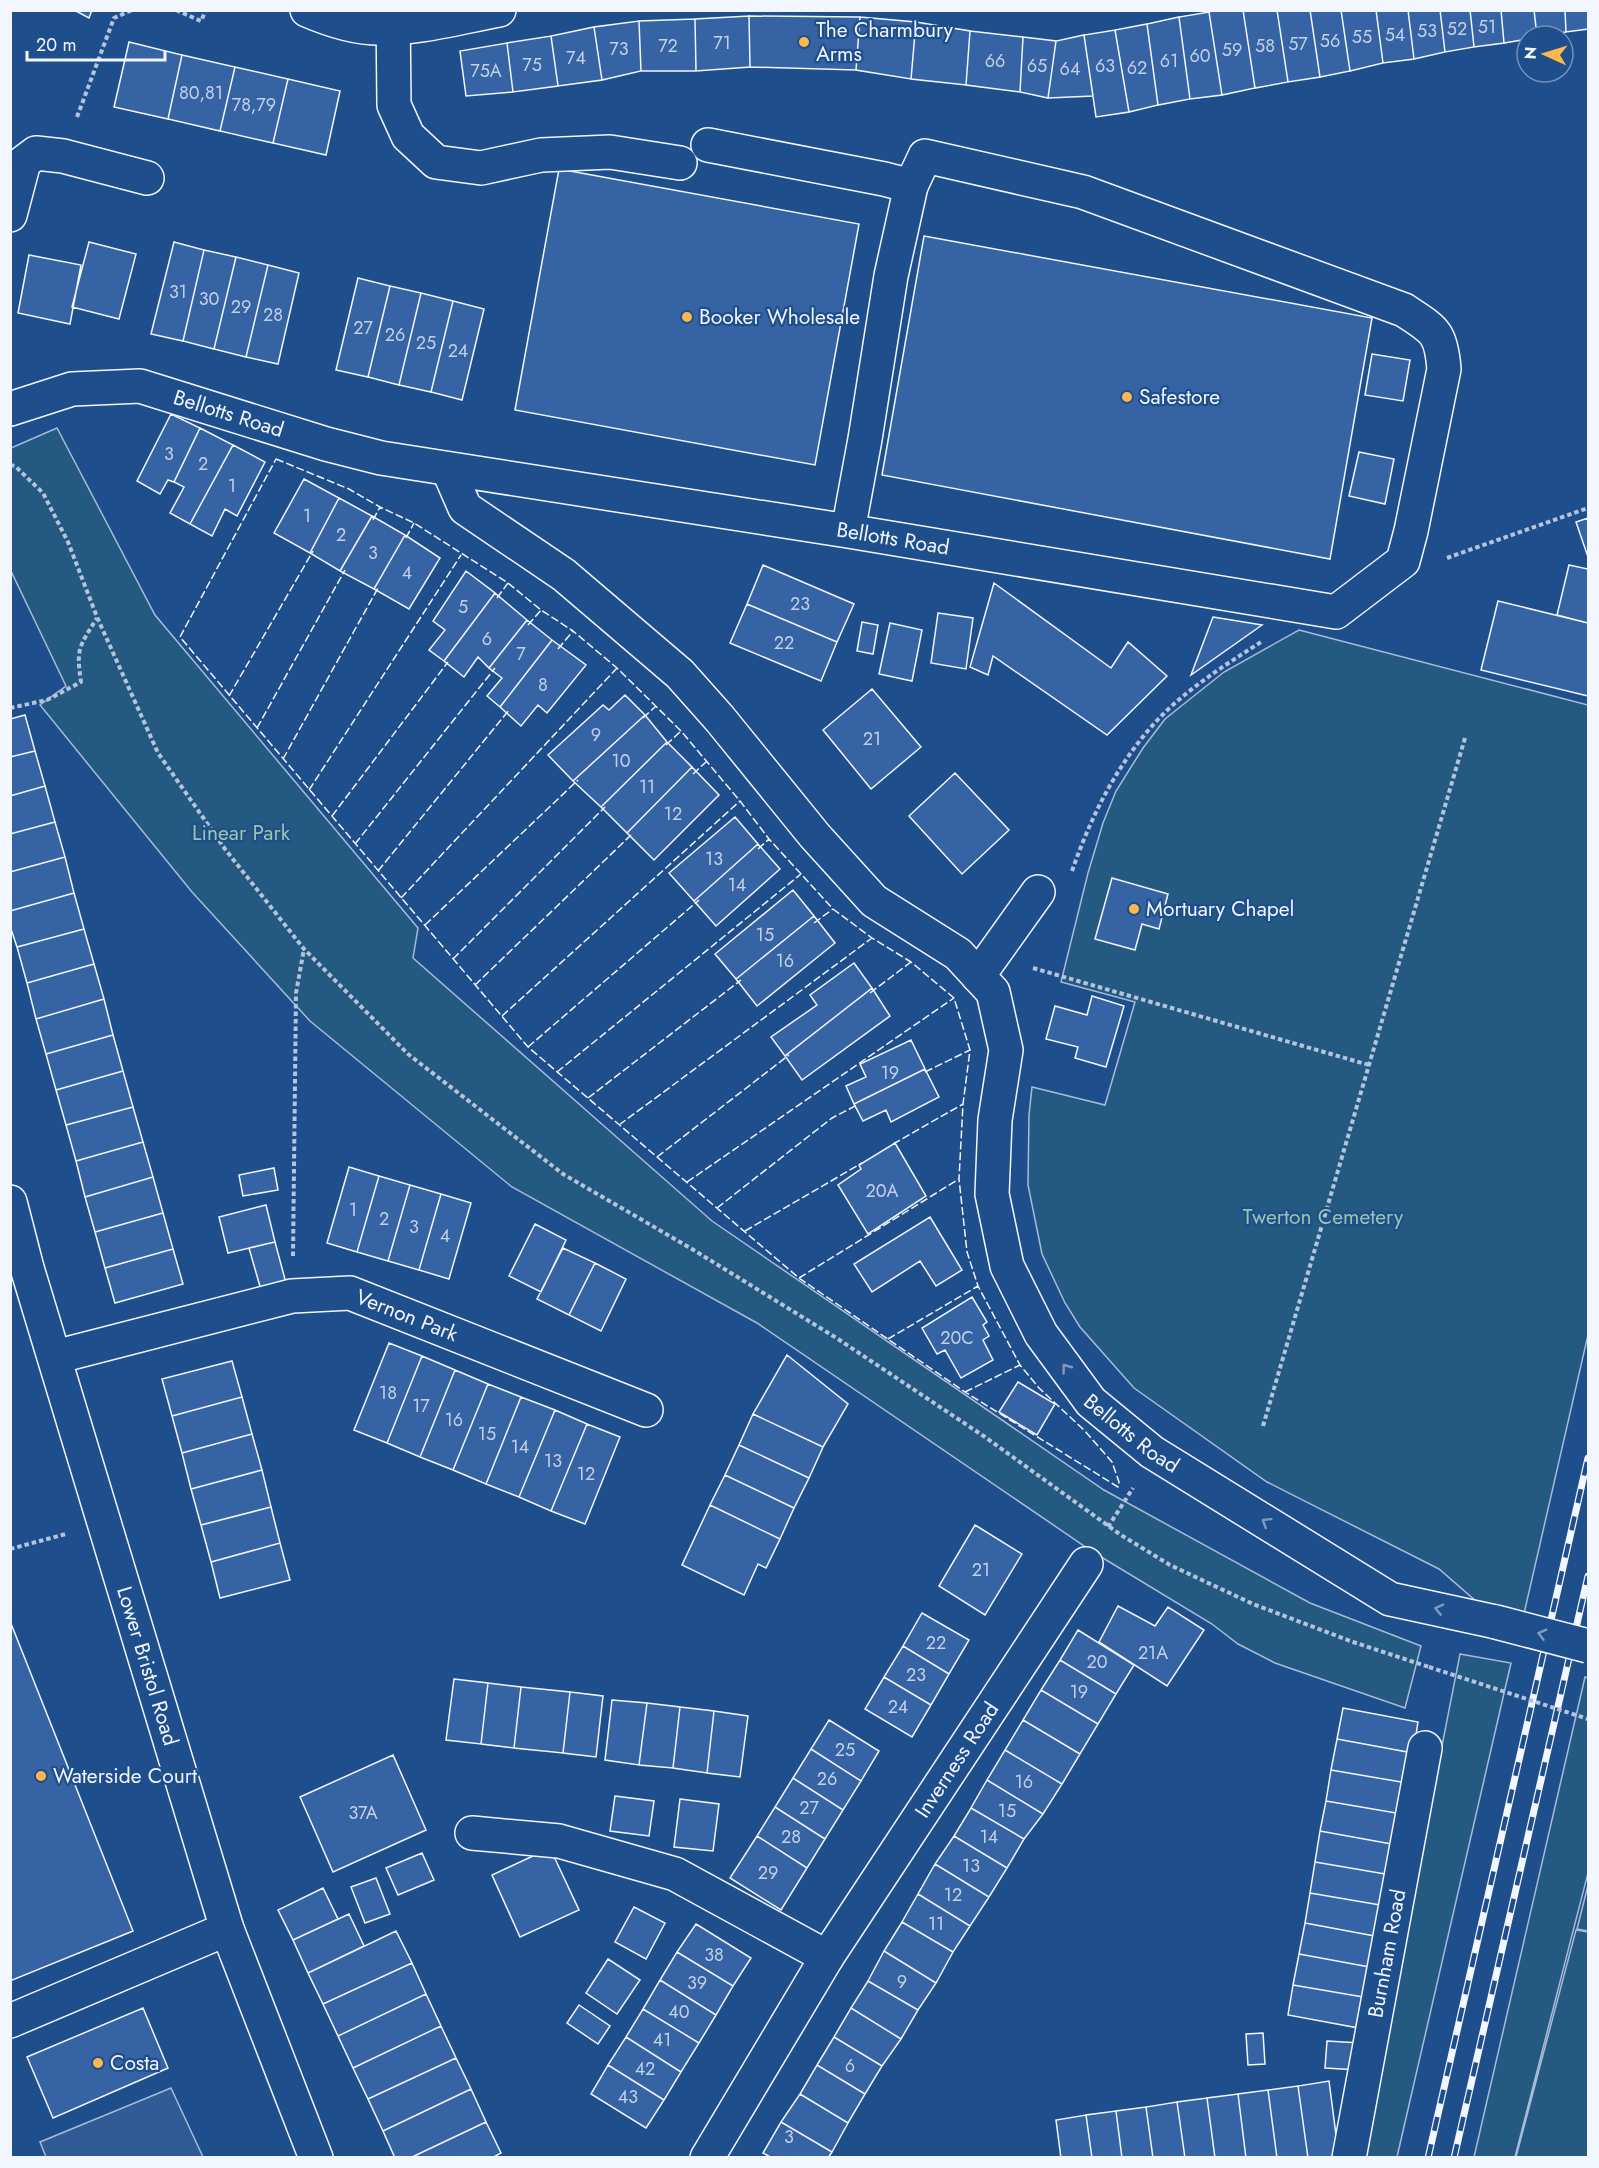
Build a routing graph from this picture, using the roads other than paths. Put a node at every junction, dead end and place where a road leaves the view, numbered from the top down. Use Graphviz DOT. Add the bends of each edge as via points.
graph roads {
  1 [pos="307,10"];
  2 [pos="499,10"];
  3 [pos="393,19"];
  4 [pos="708,145"];
  5 [pos="680,162"];
  6 [pos="147,178"];
  7 [pos="910,186"];
  8 [pos="10,215"];
  9 [pos="10,408"];
  10 [pos="448,469"];
  11 [pos="848,531"];
  12 [pos="1038,892"];
  13 [pos="978,976"];
  14 [pos="10,1202"];
  15 [pos="19,1270"];
  16 [pos="55,1357"];
  17 [pos="646,1410"];
  18 [pos="1086,1564"];
  19 [pos="1588,1646"];
  20 [pos="1425,1748"];
  21 [pos="472,1833"];
  22 [pos="227,1929"];
  23 [pos="827,1957"];
  24 [pos="10,2022"];
  25 [pos="316,2157"];
  26 [pos="707,2157"];
  27 [pos="1349,2157"];
  1 -- 3 [label="main road" via="349,25 378,28"];
  2 -- 3 [label="main road"];
  3 -- 5 [label="main road" via="394,105 408,136 436,162 481,168 541,155 610,152"];
  4 -- 7 [label="main road"];
  6 -- 8 [label="main road" via="63,156 36,153 24,162"];
  7 -- 11 [label="main road"];
  7 -- 11 [label="main road, Bellotts Road" via="925,156 1083,192 1404,310 1434,330 1442,347 1444,369 1403,561 1336,612"];
  9 -- 10 [label="main road, Bellotts Road" via="72,389 140,386 326,444"];
  10 -- 11 [label="main road, Bellotts Road"];
  10 -- 13 [label="main road, Bellotts Road" via="465,507 564,575 680,674 814,836 874,901 958,954"];
  12 -- 13 [label="main road"];
  19 -- 13 [label="main road, Bellotts Road, one-way, bridge" via="1390,1599 1152,1452 1091,1402 1041,1334 1007,1266 992,1194 995,1120 1006,1050 993,992"];
  14 -- 15 [label="main road, Lower Bristol Road"];
  15 -- 16 [label="main road, Lower Bristol Road"];
  16 -- 17 [label="main road, Vernon Park" via="292,1296 350,1293"];
  16 -- 22 [label="main road, Lower Bristol Road"];
  18 -- 23 [label="main road, Inverness Road"];
  20 -- 27 [label="main road, Burnham Road"];
  21 -- 23 [label="main road" via="559,1842 675,1874"];
  22 -- 24 [label="main road"];
  22 -- 25 [label="main road, Lower Bristol Road"];
  23 -- 26 [label="main road, Inverness Road"];
}
